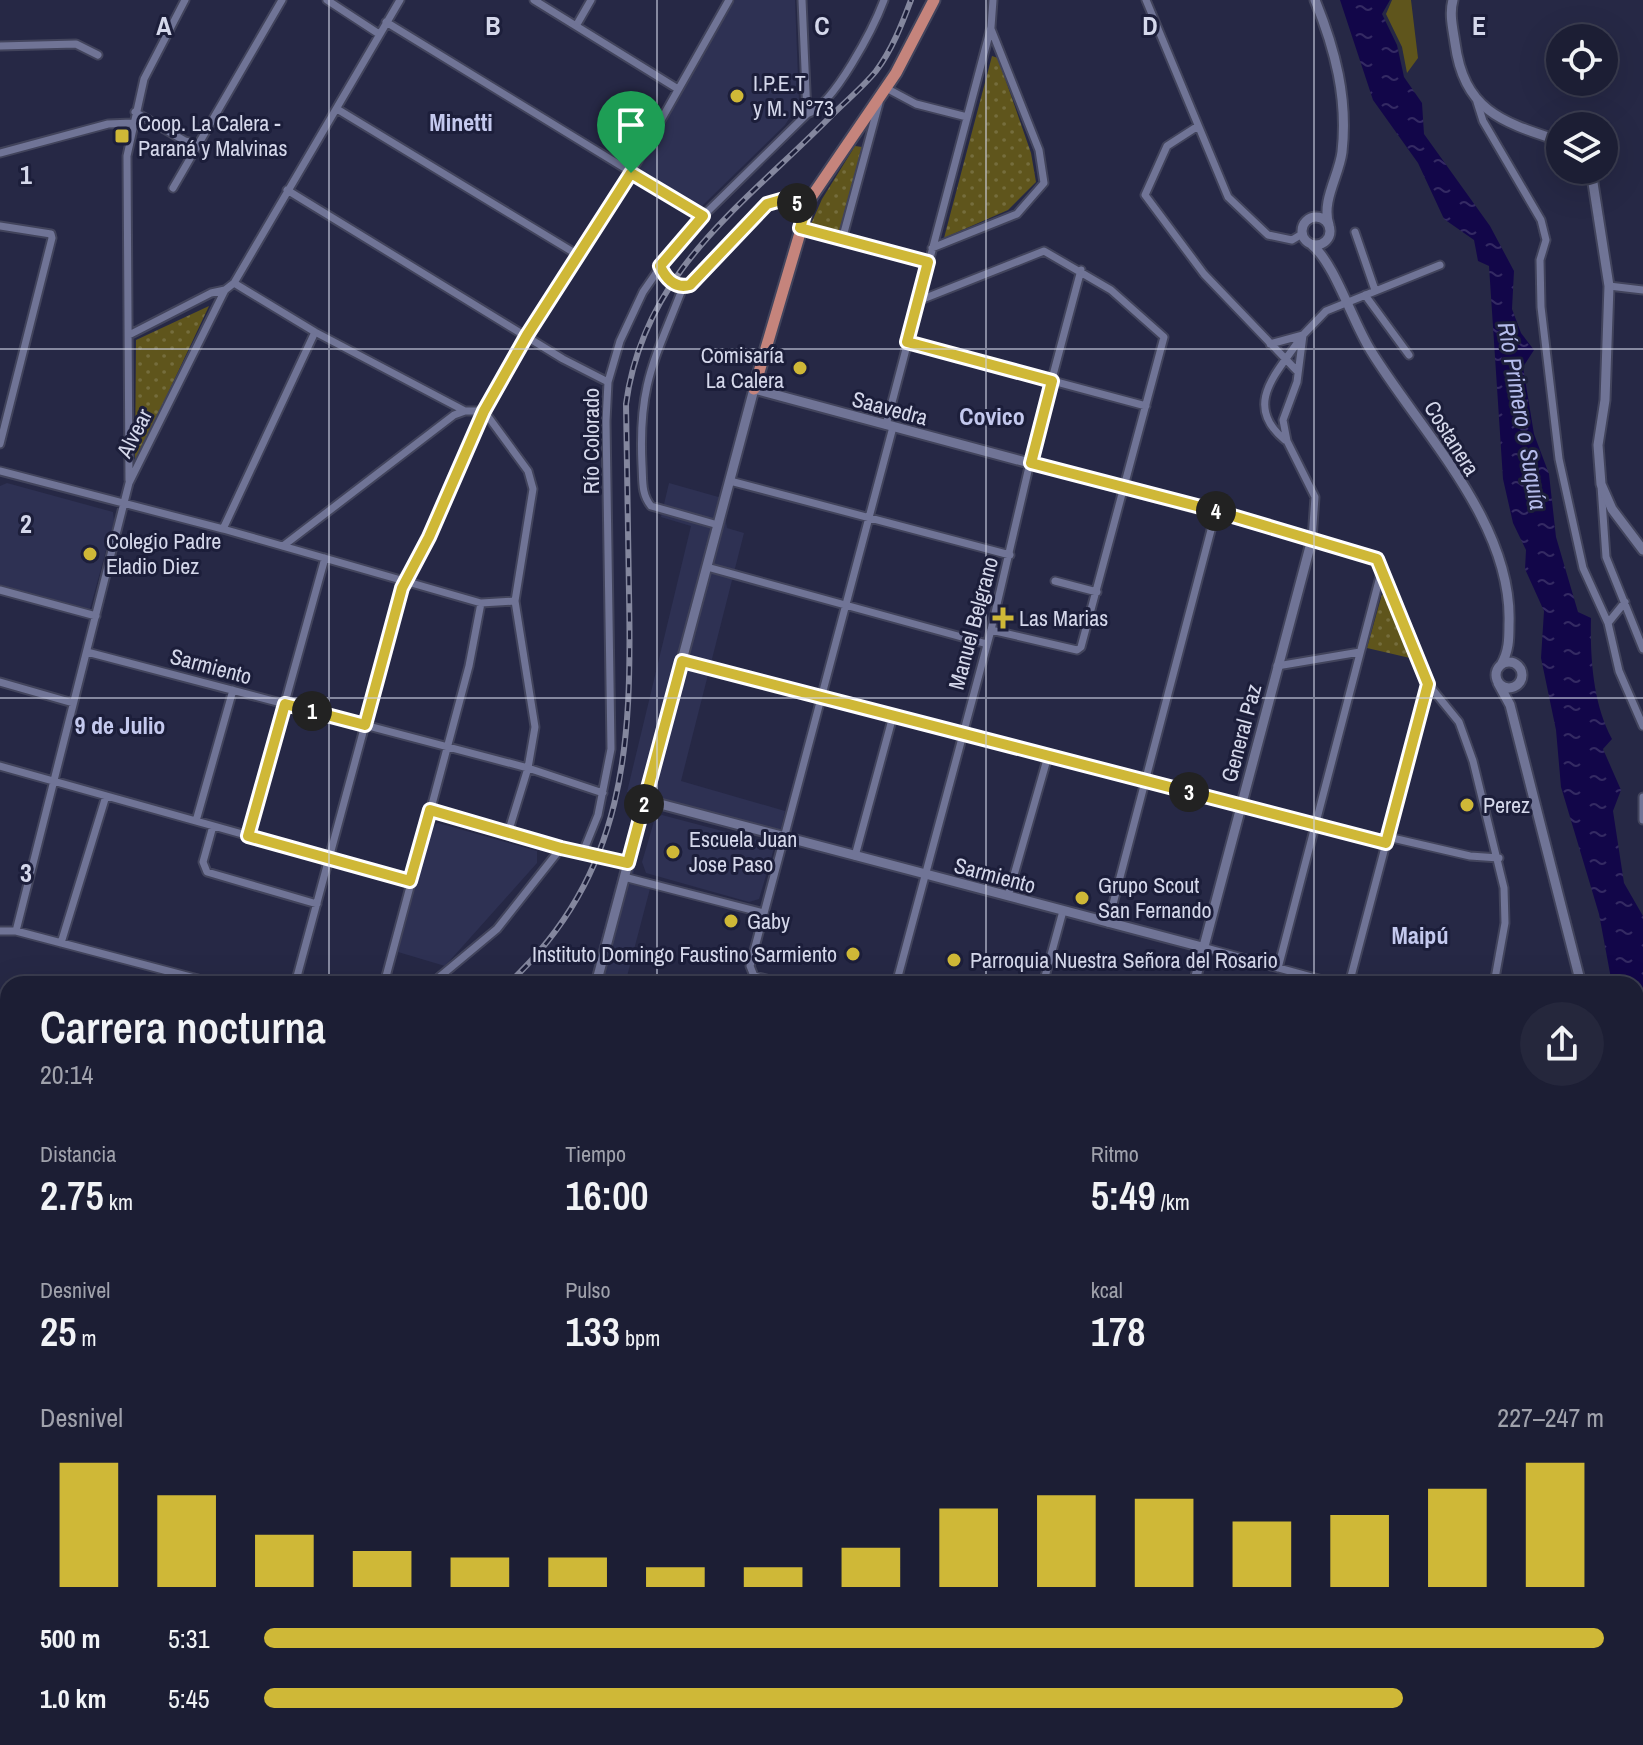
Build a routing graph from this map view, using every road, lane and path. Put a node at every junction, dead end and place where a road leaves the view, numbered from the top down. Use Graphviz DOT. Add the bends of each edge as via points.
graph roads {
  1 [pos="185,0"];
  2 [pos="282,0"];
  3 [pos="327,0"];
  4 [pos="400,0"];
  5 [pos="534,0"];
  6 [pos="591,0"];
  7 [pos="729,0"];
  8 [pos="802,0"];
  9 [pos="884,0"];
  10 [pos="934,0"];
  11 [pos="993,0"];
  12 [pos="1146,0"];
  13 [pos="1315,0"];
  14 [pos="1453,0"];
  15 [pos="386,22"];
  16 [pos="576,26"];
  17 [pos="991,27"];
  18 [pos="379,34"];
  19 [pos="0,46"];
  20 [pos="98,55"];
  21 [pos="678,89"];
  22 [pos="884,92"];
  23 [pos="1477,102"];
  24 [pos="337,109"];
  25 [pos="135,112"];
  26 [pos="807,114"];
  27 [pos="967,117"];
  28 [pos="132,123"];
  29 [pos="1198,126"];
  30 [pos="851,136"];
  31 [pos="1546,136"];
  32 [pos="868,143"];
  33 [pos="197,144"];
  34 [pos="0,153"];
  35 [pos="631,173"];
  36 [pos="1593,184"];
  37 [pos="173,188"];
  38 [pos="287,190"];
  39 [pos="1327,203"];
  40 [pos="806,208"];
  41 [pos="703,216"];
  42 [pos="1313,217"];
  43 [pos="1329,225"];
  44 [pos="0,226"];
  45 [pos="800,228"];
  46 [pos="1355,232"];
  47 [pos="1302,234"];
  48 [pos="1328,238"];
  49 [pos="842,240"];
  50 [pos="1312,245"];
  51 [pos="932,248"];
  52 [pos="578,255"];
  53 [pos="1327,260"];
  54 [pos="928,262"];
  55 [pos="1440,265"];
  56 [pos="660,266"];
  57 [pos="1081,270"];
  58 [pos="234,283"];
  59 [pos="1609,286"];
  60 [pos="683,287"];
  61 [pos="225,290"];
  62 [pos="1375,290"];
  63 [pos="1643,290"];
  64 [pos="1365,295"];
  65 [pos="918,301"];
  66 [pos="1344,302"];
  67 [pos="315,332"];
  68 [pos="129,335"];
  69 [pos="527,335"];
  70 [pos="1303,335"];
  71 [pos="907,342"];
  72 [pos="1270,344"];
  73 [pos="1409,355"];
  74 [pos="1285,360"];
  75 [pos="1298,373"];
  76 [pos="1052,381"];
  77 [pos="608,382"];
  78 [pos="754,389"];
  79 [pos="1146,406"];
  80 [pos="465,411"];
  81 [pos="484,411"];
  82 [pos="889,426"];
  83 [pos="1287,441"];
  84 [pos="0,444"];
  85 [pos="1031,463"];
  86 [pos="0,471"];
  87 [pos="730,481"];
  88 [pos="129,483"];
  89 [pos="1601,484"];
  90 [pos="1125,487"];
  91 [pos="125,505"];
  92 [pos="1216,511"];
  93 [pos="869,518"];
  94 [pos="718,525"];
  95 [pos="223,529"];
  96 [pos="1312,539"];
  97 [pos="283,546"];
  98 [pos="1643,550"];
  99 [pos="1010,555"];
  100 [pos="325,558"];
  101 [pos="707,567"];
  102 [pos="1382,569"];
  103 [pos="406,579"];
  104 [pos="1055,581"];
  105 [pos="0,590"];
  106 [pos="1097,592"];
  107 [pos="515,601"];
  108 [pos="1625,602"];
  109 [pos="481,603"];
  110 [pos="846,605"];
  111 [pos="96,616"];
  112 [pos="1608,623"];
  113 [pos="991,630"];
  114 [pos="987,644"];
  115 [pos="1508,649"];
  116 [pos="1643,649"];
  117 [pos="87,652"];
  118 [pos="1360,652"];
  119 [pos="682,661"];
  120 [pos="1501,665"];
  121 [pos="1517,665"];
  122 [pos="1277,666"];
  123 [pos="0,682"];
  124 [pos="1498,683"];
  125 [pos="1428,684"];
  126 [pos="1518,685"];
  127 [pos="233,690"];
  128 [pos="822,698"];
  129 [pos="73,703"];
  130 [pos="285,704"];
  131 [pos="1510,705"];
  132 [pos="893,716"];
  133 [pos="365,725"];
  134 [pos="1643,726"];
  135 [pos="960,735"];
  136 [pos="447,747"];
  137 [pos="1048,756"];
  138 [pos="0,766"];
  139 [pos="528,768"];
  140 [pos="1145,779"];
  141 [pos="53,782"];
  142 [pos="603,793"];
  143 [pos="106,796"];
  144 [pos="1643,797"];
  145 [pos="645,800"];
  146 [pos="1240,806"];
  147 [pos="430,810"];
  148 [pos="1643,820"];
  149 [pos="196,821"];
  150 [pos="1314,825"];
  151 [pos="213,826"];
  152 [pos="508,833"];
  153 [pos="248,836"];
  154 [pos="783,837"];
  155 [pos="1387,840"];
  156 [pos="561,848"];
  157 [pos="583,852"];
  158 [pos="855,856"];
  159 [pos="329,858"];
  160 [pos="1499,858"];
  161 [pos="628,863"];
  162 [pos="925,875"];
  163 [pos="624,877"];
  164 [pos="410,881"];
  165 [pos="1008,896"];
  166 [pos="317,904"];
  167 [pos="1063,911"];
  168 [pos="764,913"];
  169 [pos="1108,923"];
  170 [pos="0,931"];
  171 [pos="16,931"];
  172 [pos="61,943"];
  173 [pos="1202,947"];
  174 [pos="1278,968"];
  175 [pos="187,976"];
  176 [pos="297,976"];
  177 [pos="386,976"];
  178 [pos="441,976"];
  179 [pos="598,976"];
  180 [pos="762,976"];
  181 [pos="898,976"];
  182 [pos="1045,976"];
  183 [pos="1196,976"];
  184 [pos="1308,976"];
  185 [pos="1351,976"];
  186 [pos="1495,976"];
  187 [pos="1579,976"];
  1 -- 25 [label="street" via="144,79"];
  2 -- 33 [label="street"];
  3 -- 18 [label="street"];
  4 -- 15 [label="street, Alvear"];
  5 -- 16 [label="street"];
  6 -- 16 [label="street"];
  7 -- 21 [label="street"];
  8 -- 26 [label="street"];
  9 -- 26 [label="street, Río Colorado" via="846,70"];
  10 -- 22 [label="main road"];
  11 -- 17 [label="street"];
  12 -- 29 [label="street"];
  13 -- 39 [label="street, Costanera" via="1335,47 1345,113 1341,158"];
  14 -- 23 [label="street" via="1459,69"];
  15 -- 18 [label="street, Alvear"];
  15 -- 35 [label="street"];
  16 -- 21 [label="street"];
  17 -- 27 [label="street"];
  17 -- 51 [label="street" via="1046,178 1017,214"];
  18 -- 24 [label="street, Alvear"];
  19 -- 20 [label="street" via="76,44"];
  21 -- 35 [label="street"];
  22 -- 27 [label="street"];
  22 -- 30 [label="main road"];
  22 -- 32 [label="street"];
  23 -- 31 [label="street" via="1505,122"];
  23 -- 112 [label="street" via="1541,220 1546,240 1540,260 1541,307 1559,459 1583,568"];
  24 -- 38 [label="street, Alvear"];
  24 -- 52 [label="street"];
  25 -- 28 [label="street"];
  25 -- 33 [label="street"];
  26 -- 41 [label="street, Río Colorado"];
  27 -- 51 [label="street"];
  28 -- 34 [label="street" via="108,124"];
  28 -- 68 [label="street" via="126,176"];
  29 -- 47 [label="street" via="1221,183 1244,215 1280,239"];
  29 -- 72 [label="street" via="1167,146 1145,195 1204,274"];
  30 -- 32 [label="street"];
  30 -- 40 [label="main road"];
  32 -- 49 [label="street"];
  33 -- 37 [label="street"];
  35 -- 41 [label="street"];
  35 -- 52 [label="street"];
  36 -- 59 [label="street"];
  38 -- 58 [label="street, Alvear"];
  38 -- 69 [label="street"];
  39 -- 42 [label="street, Costanera"];
  39 -- 43 [label="street, Costanera"];
  40 -- 45 [label="main road"];
  40 -- 60 [label="street" via="788,198 767,204 695,281"];
  41 -- 56 [label="street, Río Colorado"];
  42 -- 43 [label="street"];
  42 -- 47 [label="street, Costanera" via="1305,222"];
  43 -- 48 [label="street, Costanera"];
  44 -- 84 [label="street" via="51,234"];
  45 -- 49 [label="street"];
  45 -- 78 [label="main road"];
  46 -- 62 [label="street"];
  47 -- 50 [label="street, Costanera"];
  48 -- 50 [label="street"];
  48 -- 53 [label="street, Costanera"];
  49 -- 54 [label="street"];
  50 -- 53 [label="street, Costanera"];
  51 -- 54 [label="street"];
  52 -- 69 [label="street"];
  53 -- 66 [label="street, Costanera"];
  54 -- 65 [label="street"];
  55 -- 62 [label="street"];
  56 -- 60 [label="street" via="664,276"];
  56 -- 77 [label="street, Río Colorado" via="633,310"];
  57 -- 65 [label="street" via="1051,253 1036,252"];
  57 -- 76 [label="street, Manuel Belgrano"];
  57 -- 79 [label="street" via="1164,337"];
  58 -- 61 [label="street, Alvear"];
  58 -- 67 [label="street"];
  59 -- 63 [label="street"];
  59 -- 89 [label="street" via="1598,445"];
  60 -- 94 [label="street" via="645,384 640,428 644,495 651,506"];
  61 -- 68 [label="street"];
  61 -- 88 [label="street, Alvear"];
  62 -- 64 [label="street"];
  64 -- 66 [label="street"];
  64 -- 73 [label="street"];
  65 -- 71 [label="street"];
  66 -- 70 [label="street" via="1326,311"];
  66 -- 115 [label="street, Costanera" via="1495,545 1510,599"];
  67 -- 80 [label="street"];
  67 -- 95 [label="street"];
  68 -- 88 [label="street"];
  69 -- 77 [label="street"];
  69 -- 81 [label="street"];
  70 -- 72 [label="street"];
  70 -- 74 [label="street"];
  70 -- 75 [label="street"];
  71 -- 76 [label="street"];
  71 -- 82 [label="street"];
  72 -- 74 [label="street"];
  74 -- 75 [label="street"];
  74 -- 83 [label="street" via="1270,383 1264,408 1272,429"];
  75 -- 83 [label="street" via="1283,415"];
  76 -- 79 [label="street"];
  76 -- 85 [label="street, Manuel Belgrano"];
  77 -- 142 [label="street, Río Colorado" via="612,690 611,749"];
  78 -- 82 [label="street, Saavedra"];
  78 -- 87 [label="street"];
  79 -- 90 [label="street"];
  80 -- 81 [label="street"];
  80 -- 97 [label="street"];
  81 -- 103 [label="street"];
  81 -- 107 [label="street" via="532,478"];
  82 -- 85 [label="street, Saavedra"];
  82 -- 93 [label="street"];
  83 -- 96 [label="street" via="1315,497"];
  85 -- 90 [label="street, Saavedra"];
  85 -- 99 [label="street, Manuel Belgrano"];
  86 -- 91 [label="street"];
  87 -- 93 [label="street"];
  87 -- 94 [label="street"];
  88 -- 91 [label="street, Alvear"];
  89 -- 98 [label="street" via="1612,509"];
  89 -- 108 [label="street" via="1606,557"];
  90 -- 92 [label="street, Saavedra"];
  90 -- 106 [label="street"];
  91 -- 95 [label="street"];
  91 -- 111 [label="street, Alvear"];
  92 -- 96 [label="street, Saavedra"];
  92 -- 140 [label="street"];
  93 -- 99 [label="street"];
  93 -- 110 [label="street"];
  94 -- 101 [label="street"];
  95 -- 97 [label="street"];
  96 -- 102 [label="street, Saavedra" via="1373,557"];
  96 -- 122 [label="street, General Paz"];
  97 -- 100 [label="street"];
  99 -- 113 [label="street, Manuel Belgrano"];
  100 -- 103 [label="street"];
  100 -- 130 [label="street"];
  101 -- 110 [label="street"];
  101 -- 119 [label="street"];
  102 -- 118 [label="street"];
  102 -- 125 [label="street"];
  103 -- 109 [label="street"];
  103 -- 133 [label="street"];
  104 -- 106 [label="street"];
  105 -- 111 [label="street"];
  106 -- 113 [label="street" via="1080,649"];
  107 -- 109 [label="street"];
  107 -- 139 [label="street" via="534,711"];
  108 -- 112 [label="street"];
  108 -- 116 [label="street"];
  109 -- 136 [label="street"];
  110 -- 114 [label="street"];
  110 -- 128 [label="street"];
  111 -- 117 [label="street, Alvear"];
  112 -- 134 [label="street" via="1619,671"];
  113 -- 114 [label="street, Manuel Belgrano"];
  114 -- 135 [label="street, Manuel Belgrano"];
  115 -- 120 [label="street, Costanera"];
  115 -- 121 [label="street"];
  117 -- 127 [label="street, Sarmiento"];
  117 -- 129 [label="street, Alvear"];
  118 -- 122 [label="street"];
  118 -- 150 [label="street"];
  119 -- 128 [label="street"];
  119 -- 145 [label="street"];
  120 -- 121 [label="street"];
  120 -- 124 [label="street, Costanera" via="1495,675"];
  121 -- 126 [label="street" via="1522,677"];
  122 -- 146 [label="street, General Paz"];
  123 -- 129 [label="street"];
  124 -- 126 [label="street"];
  124 -- 131 [label="street"];
  125 -- 155 [label="street"];
  125 -- 160 [label="street" via="1459,722"];
  126 -- 131 [label="street"];
  127 -- 130 [label="street, Sarmiento"];
  127 -- 149 [label="street"];
  128 -- 132 [label="street"];
  128 -- 154 [label="street"];
  129 -- 141 [label="street, Alvear"];
  130 -- 133 [label="street, Sarmiento"];
  130 -- 153 [label="street"];
  131 -- 187 [label="street"];
  132 -- 135 [label="street"];
  132 -- 158 [label="street"];
  133 -- 136 [label="street, Sarmiento"];
  133 -- 159 [label="street"];
  135 -- 137 [label="street"];
  135 -- 162 [label="street, Manuel Belgrano"];
  136 -- 139 [label="street, Sarmiento"];
  136 -- 147 [label="street"];
  137 -- 140 [label="street"];
  137 -- 165 [label="street"];
  138 -- 141 [label="street"];
  139 -- 142 [label="street, Sarmiento"];
  139 -- 152 [label="street"];
  140 -- 146 [label="street"];
  140 -- 169 [label="street"];
  141 -- 143 [label="street"];
  141 -- 171 [label="street, Alvear"];
  142 -- 157 [label="street, Río Colorado"];
  143 -- 149 [label="street"];
  143 -- 172 [label="street"];
  144 -- 148 [label="street"];
  145 -- 154 [label="street, Sarmiento"];
  145 -- 161 [label="street"];
  146 -- 150 [label="street"];
  146 -- 173 [label="street, General Paz"];
  147 -- 152 [label="street"];
  147 -- 164 [label="street"];
  149 -- 151 [label="street"];
  150 -- 155 [label="street"];
  150 -- 174 [label="street"];
  151 -- 153 [label="street"];
  151 -- 166 [label="street" via="203,862 207,872"];
  152 -- 156 [label="street"];
  153 -- 159 [label="street"];
  154 -- 158 [label="street, Sarmiento"];
  154 -- 168 [label="street"];
  155 -- 160 [label="street"];
  155 -- 185 [label="street"];
  156 -- 157 [label="street"];
  156 -- 178 [label="street" via="497,929"];
  157 -- 161 [label="street"];
  158 -- 162 [label="street, Sarmiento"];
  159 -- 164 [label="street"];
  159 -- 166 [label="street"];
  160 -- 186 [label="street" via="1506,908"];
  161 -- 163 [label="street"];
  162 -- 165 [label="street, Sarmiento"];
  162 -- 181 [label="street, Manuel Belgrano"];
  163 -- 168 [label="street"];
  163 -- 179 [label="street"];
  164 -- 177 [label="street"];
  165 -- 167 [label="street, Sarmiento"];
  166 -- 176 [label="street"];
  167 -- 169 [label="street, Sarmiento"];
  167 -- 182 [label="street"];
  168 -- 180 [label="street" via="750,972"];
  169 -- 173 [label="street, Sarmiento"];
  170 -- 171 [label="street"];
  171 -- 172 [label="street"];
  172 -- 175 [label="street"];
  173 -- 174 [label="street, Sarmiento"];
  173 -- 183 [label="street, General Paz"];
  174 -- 184 [label="street, Sarmiento"];
}
